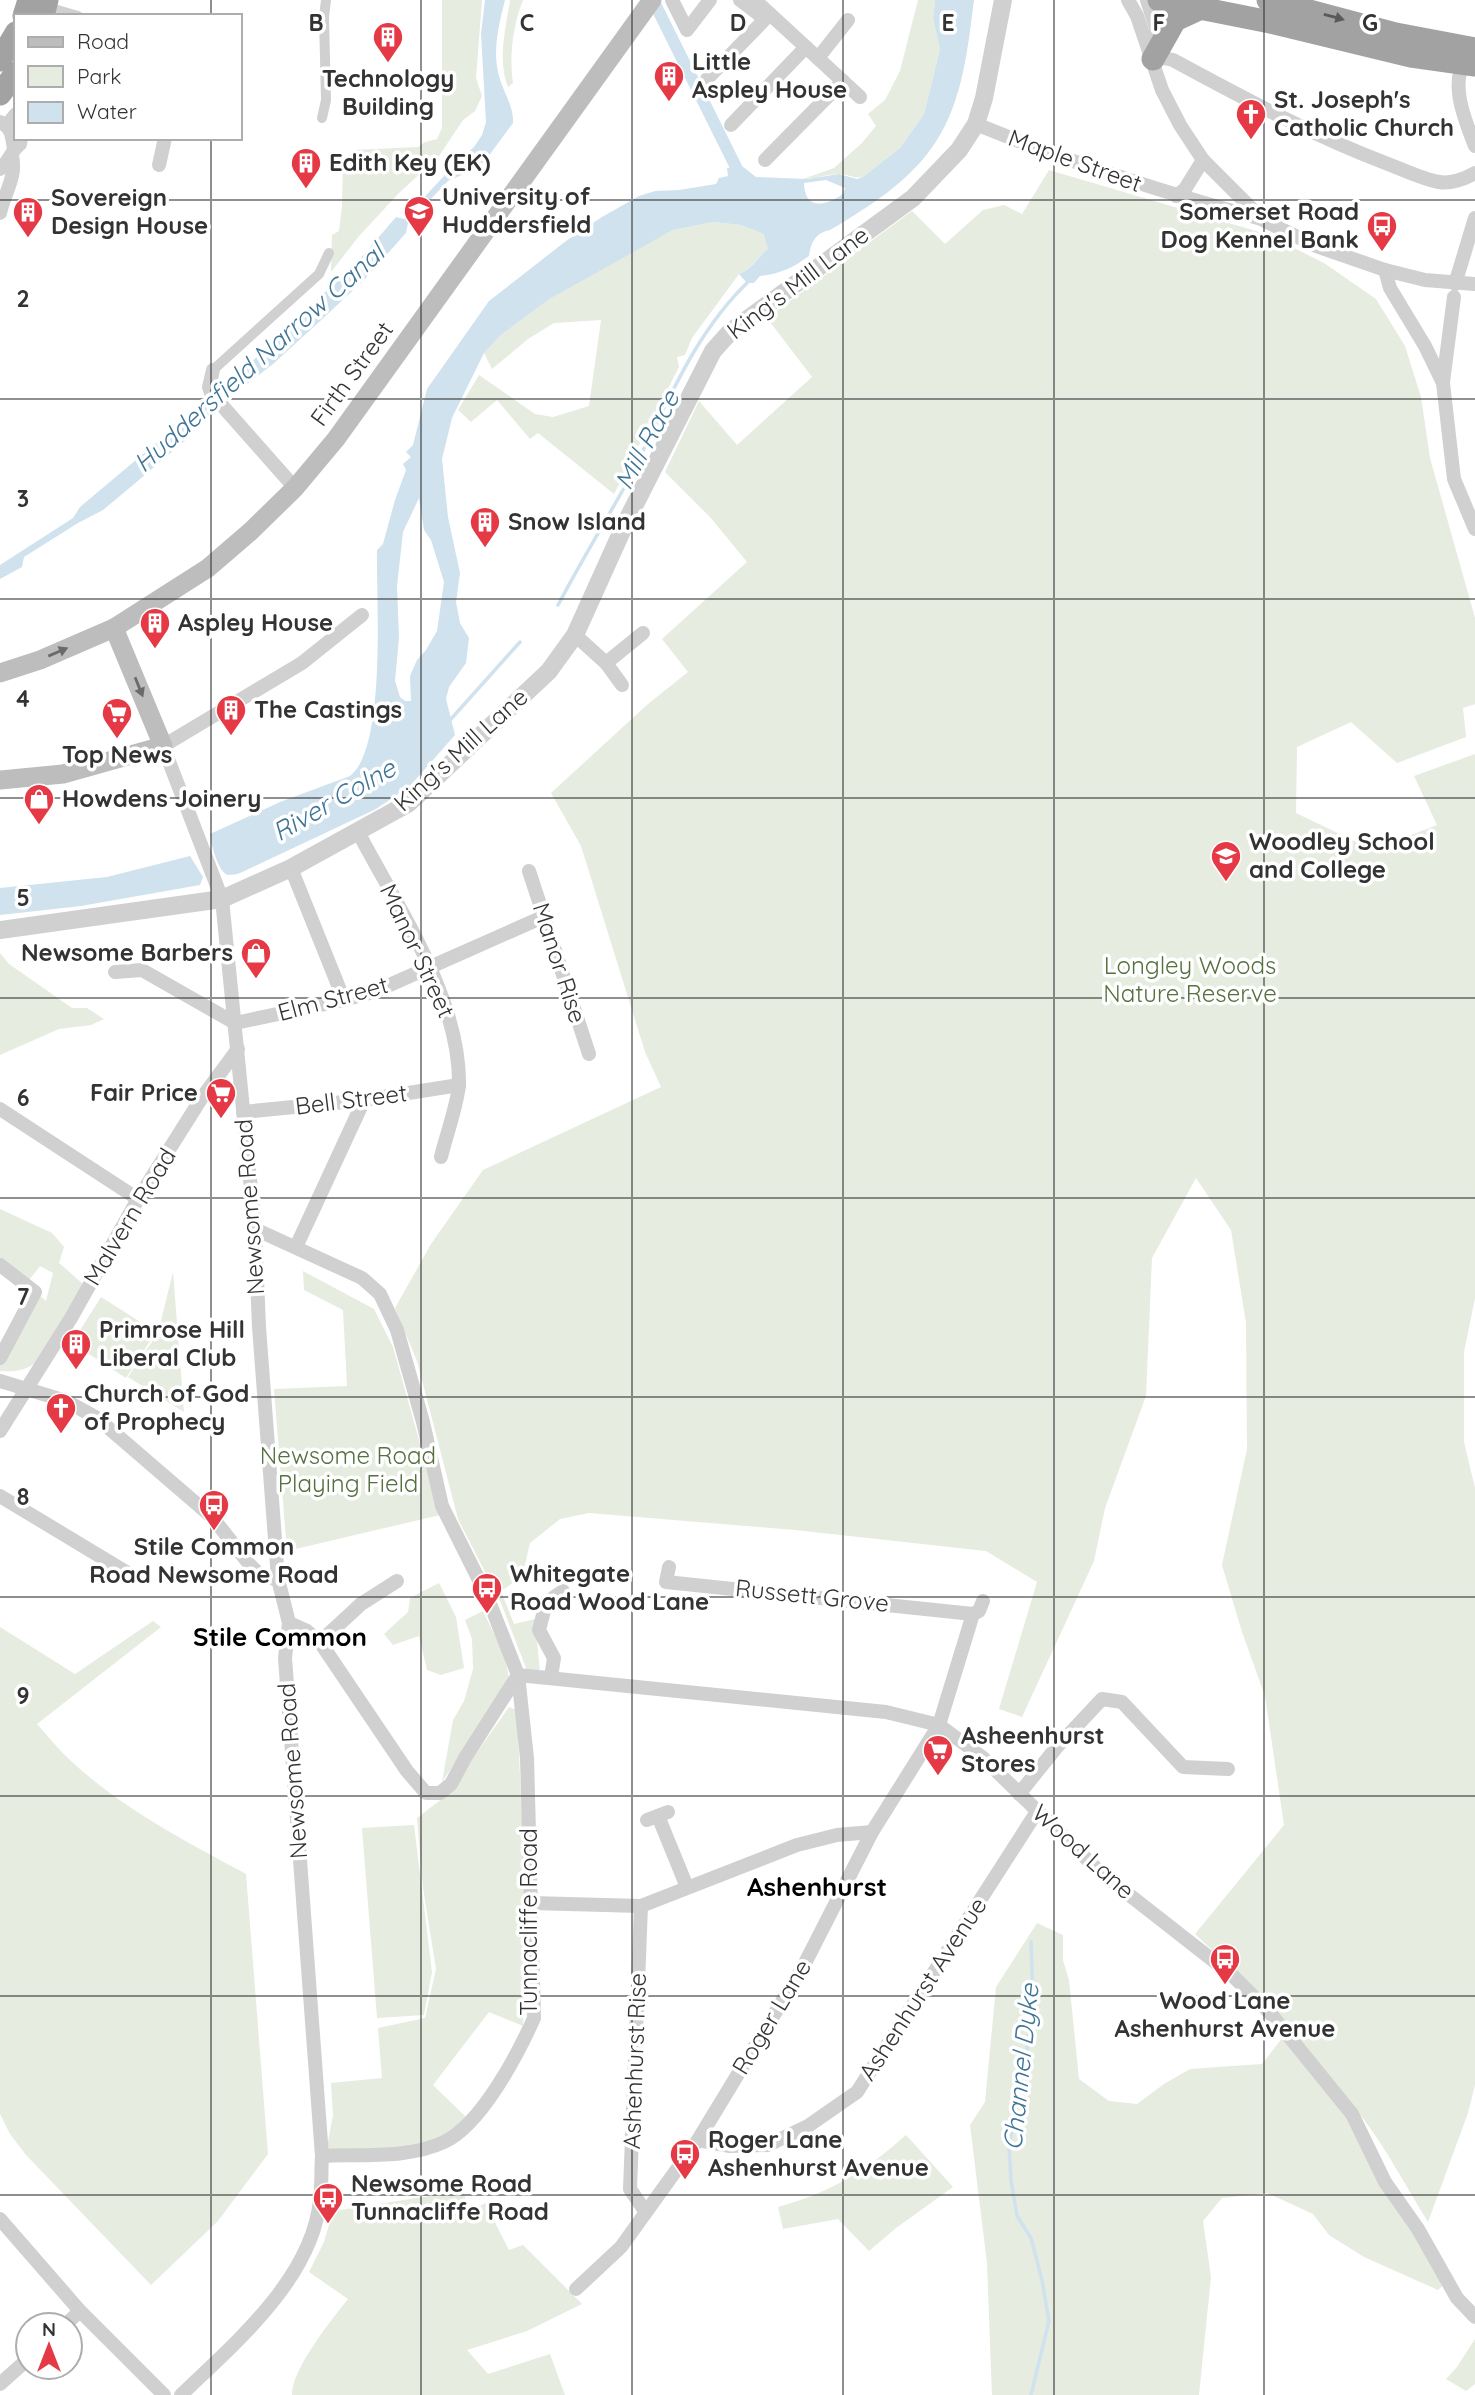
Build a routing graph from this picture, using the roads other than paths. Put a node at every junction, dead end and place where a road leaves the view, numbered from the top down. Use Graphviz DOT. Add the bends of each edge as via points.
graph roads {
  1 [pos="326,0"];
  2 [pos="672,0"];
  3 [pos="710,0"];
  4 [pos="1003,0"];
  5 [pos="1128,0"];
  6 [pos="1147,0"];
  7 [pos="1159,0"];
  8 [pos="1268,0"];
  9 [pos="650,3"];
  10 [pos="752,3"];
  11 [pos="1202,4"];
  12 [pos="48,8"];
  13 [pos="70,14"];
  14 [pos="768,17"];
  15 [pos="848,20"];
  16 [pos="14,36"];
  17 [pos="806,47"];
  18 [pos="1472,57"];
  19 [pos="818,58"];
  20 [pos="1153,58"];
  21 [pos="0,60"];
  22 [pos="14,76"];
  23 [pos="707,79"];
  24 [pos="843,80"];
  25 [pos="0,94"];
  26 [pos="860,97"];
  27 [pos="322,118"];
  28 [pos="8,120"];
  29 [pos="976,124"];
  30 [pos="731,125"];
  31 [pos="165,140"];
  32 [pos="1474,141"];
  33 [pos="15,148"];
  34 [pos="765,160"];
  35 [pos="1203,160"];
  36 [pos="159,165"];
  37 [pos="1,169"];
  38 [pos="1475,173"];
  39 [pos="1176,196"];
  40 [pos="2,206"];
  41 [pos="1475,218"];
  42 [pos="1263,220"];
  43 [pos="329,253"];
  44 [pos="1385,270"];
  45 [pos="1475,284"];
  46 [pos="1455,290"];
  47 [pos="213,370"];
  48 [pos="1443,383"];
  49 [pos="295,488"];
  50 [pos="1475,529"];
  51 [pos="362,615"];
  52 [pos="114,628"];
  53 [pos="643,633"];
  54 [pos="575,635"];
  55 [pos="606,663"];
  56 [pos="0,673"];
  57 [pos="622,685"];
  58 [pos="163,746"];
  59 [pos="0,780"];
  60 [pos="358,832"];
  61 [pos="291,867"];
  62 [pos="529,871"];
  63 [pos="220,895"];
  64 [pos="543,917"];
  65 [pos="0,930"];
  66 [pos="430,969"];
  67 [pos="115,972"];
  68 [pos="344,1000"];
  69 [pos="235,1023"];
  70 [pos="238,1049"];
  71 [pos="589,1054"];
  72 [pos="459,1086"];
  73 [pos="364,1100"];
  74 [pos="0,1109"];
  75 [pos="243,1112"];
  76 [pos="441,1157"];
  77 [pos="138,1199"];
  78 [pos="255,1229"];
  79 [pos="296,1247"];
  80 [pos="0,1265"];
  81 [pos="0,1358"];
  82 [pos="0,1381"];
  83 [pos="29,1388"];
  84 [pos="0,1431"];
  85 [pos="0,1496"];
  86 [pos="670,1567"];
  87 [pos="125,1573"];
  88 [pos="278,1579"];
  89 [pos="397,1581"];
  90 [pos="563,1591"];
  91 [pos="983,1601"];
  92 [pos="973,1614"];
  93 [pos="289,1623"];
  94 [pos="320,1642"];
  95 [pos="518,1675"];
  96 [pos="551,1677"];
  97 [pos="939,1725"];
  98 [pos="1228,1769"];
  99 [pos="1019,1794"];
  100 [pos="1038,1810"];
  101 [pos="658,1816"];
  102 [pos="872,1832"];
  103 [pos="687,1887"];
  104 [pos="531,1903"];
  105 [pos="641,1906"];
  106 [pos="698,2140"];
  107 [pos="322,2156"];
  108 [pos="645,2211"];
  109 [pos="0,2219"];
  110 [pos="576,2289"];
  111 [pos="79,2311"];
  112 [pos="84,2316"];
  113 [pos="1475,2317"];
  114 [pos="14,2372"];
  115 [pos="0,2384"];
  116 [pos="164,2395"];
  117 [pos="181,2395"];
  1 -- 27 [label="street"];
  2 -- 3 [label="street" via="686,35"];
  4 -- 29 [label="street, King's Mill Lane"];
  5 -- 20 [label="street"];
  6 -- 20 [label="street" via="1156,28"];
  7 -- 11 [label="highway"];
  8 -- 18 [label="highway, one-way"];
  9 -- 49 [label="main road, Firth Street" via="336,439"];
  10 -- 14 [label="street"];
  11 -- 18 [label="highway" via="1411,56"];
  11 -- 20 [label="highway" via="1175,20"];
  12 -- 13 [label="street"];
  14 -- 17 [label="street"];
  14 -- 23 [label="street"];
  15 -- 19 [label="street"];
  16 -- 21 [label="highway"];
  17 -- 19 [label="street"];
  17 -- 30 [label="street"];
  18 -- 32 [label="street" via="1459,80 1459,94"];
  19 -- 24 [label="street"];
  20 -- 35 [label="street" via="1162,90"];
  20 -- 38 [label="street" via="1173,60 1353,150 1416,174 1442,183"];
  22 -- 25 [label="highway"];
  24 -- 26 [label="street"];
  24 -- 34 [label="street"];
  28 -- 33 [label="street"];
  29 -- 39 [label="street, Maple Street" via="1046,153"];
  29 -- 54 [label="street, King's Mill Lane" via="959,150 913,198 730,332 713,351 626,522"];
  31 -- 36 [label="street"];
  33 -- 37 [label="street"];
  33 -- 40 [label="street"];
  35 -- 39 [label="street, Maple Street"];
  35 -- 42 [label="street"];
  37 -- 40 [label="street" via="6,184"];
  39 -- 42 [label="street, Maple Street"];
  41 -- 46 [label="street"];
  42 -- 44 [label="street" via="1316,246"];
  43 -- 47 [label="street" via="319,274"];
  44 -- 46 [label="street"];
  44 -- 48 [label="street" via="1390,288"];
  45 -- 46 [label="street"];
  46 -- 48 [label="street"];
  47 -- 49 [label="street" via="211,393"];
  48 -- 50 [label="street" via="1454,479"];
  49 -- 52 [label="main road, Firth Street" via="208,568"];
  51 -- 58 [label="street" via="302,663"];
  56 -- 52 [label="main road, Firth Street, one-way"];
  52 -- 58 [label="main road, one-way"];
  53 -- 55 [label="street"];
  54 -- 55 [label="street"];
  54 -- 60 [label="street, King's Mill Lane" via="549,671 409,803"];
  55 -- 57 [label="street"];
  58 -- 59 [label="main road" via="63,775"];
  58 -- 63 [label="street, Newsome Road"];
  60 -- 61 [label="street, King's Mill Lane"];
  60 -- 66 [label="street, Manor Street"];
  61 -- 63 [label="street, King's Mill Lane"];
  61 -- 68 [label="street"];
  62 -- 64 [label="street, Manor Rise"];
  63 -- 65 [label="street, King's Mill Lane"];
  63 -- 69 [label="street, Newsome Road"];
  64 -- 66 [label="street, Elm Street"];
  64 -- 71 [label="street, Manor Rise"];
  66 -- 68 [label="street, Elm Street"];
  66 -- 72 [label="street, Manor Street" via="453,1027"];
  67 -- 69 [label="street" via="142,970"];
  68 -- 69 [label="street, Elm Street"];
  69 -- 70 [label="street, Newsome Road"];
  70 -- 75 [label="street, Newsome Road"];
  70 -- 77 [label="street, Malvern Road"];
  72 -- 73 [label="street, Bell Street"];
  72 -- 76 [label="street, Manor Street"];
  73 -- 75 [label="street, Bell Street"];
  73 -- 79 [label="street"];
  74 -- 77 [label="street"];
  75 -- 78 [label="street, Newsome Road"];
  77 -- 83 [label="street, Malvern Road"];
  78 -- 79 [label="street, Tunnacliffe Road"];
  78 -- 88 [label="street, Newsome Road"];
  79 -- 95 [label="street, Tunnacliffe Road" via="362,1278 380,1294 391,1314 442,1506 487,1596"];
  80 -- 81 [label="street" via="35,1292"];
  82 -- 83 [label="street"];
  83 -- 84 [label="street, Malvern Road"];
  83 -- 88 [label="street" via="97,1418 212,1517 262,1577"];
  85 -- 87 [label="street"];
  86 -- 92 [label="street, Russett Grove" via="666,1582"];
  88 -- 93 [label="street, Newsome Road"];
  89 -- 94 [label="street" via="361,1604"];
  90 -- 96 [label="street" via="546,1603 539,1630 554,1658"];
  91 -- 92 [label="street"];
  92 -- 97 [label="street, Roger Lane"];
  93 -- 94 [label="street"];
  93 -- 107 [label="street, Newsome Road" via="285,1658"];
  94 -- 95 [label="street" via="426,1793 440,1793 451,1784"];
  95 -- 96 [label="street, Wood Lane"];
  95 -- 104 [label="street, Tunnacliffe Road" via="527,1758"];
  96 -- 97 [label="street, Wood Lane" via="886,1712"];
  97 -- 99 [label="street, Wood Lane" via="982,1757"];
  97 -- 102 [label="street, Roger Lane"];
  98 -- 99 [label="street" via="1183,1767 1122,1702 1102,1699"];
  99 -- 100 [label="street, Wood Lane"];
  100 -- 106 [label="street, Ashenhurst Avenue" via="857,2092 808,2126 768,2145 730,2146"];
  100 -- 113 [label="street, Wood Lane" via="1100,1872 1233,1976 1270,2013 1352,2114 1385,2182 1419,2229 1457,2298"];
  101 -- 103 [label="street"];
  102 -- 103 [label="street" via="797,1845"];
  102 -- 106 [label="street, Roger Lane" via="803,1968"];
  103 -- 105 [label="street"];
  104 -- 105 [label="street"];
  104 -- 107 [label="street, Tunnacliffe Road" via="534,2018 498,2085 467,2126 428,2148"];
  105 -- 108 [label="street, Ashenhurst Rise" via="630,2189"];
  106 -- 108 [label="street, Roger Lane"];
  107 -- 117 [label="street, Newsome Road" via="320,2201 313,2228 282,2292"];
  108 -- 110 [label="street, Roger Lane" via="621,2247"];
  109 -- 111 [label="street"];
  112 -- 116 [label="street"];
  114 -- 115 [label="street"];
}
